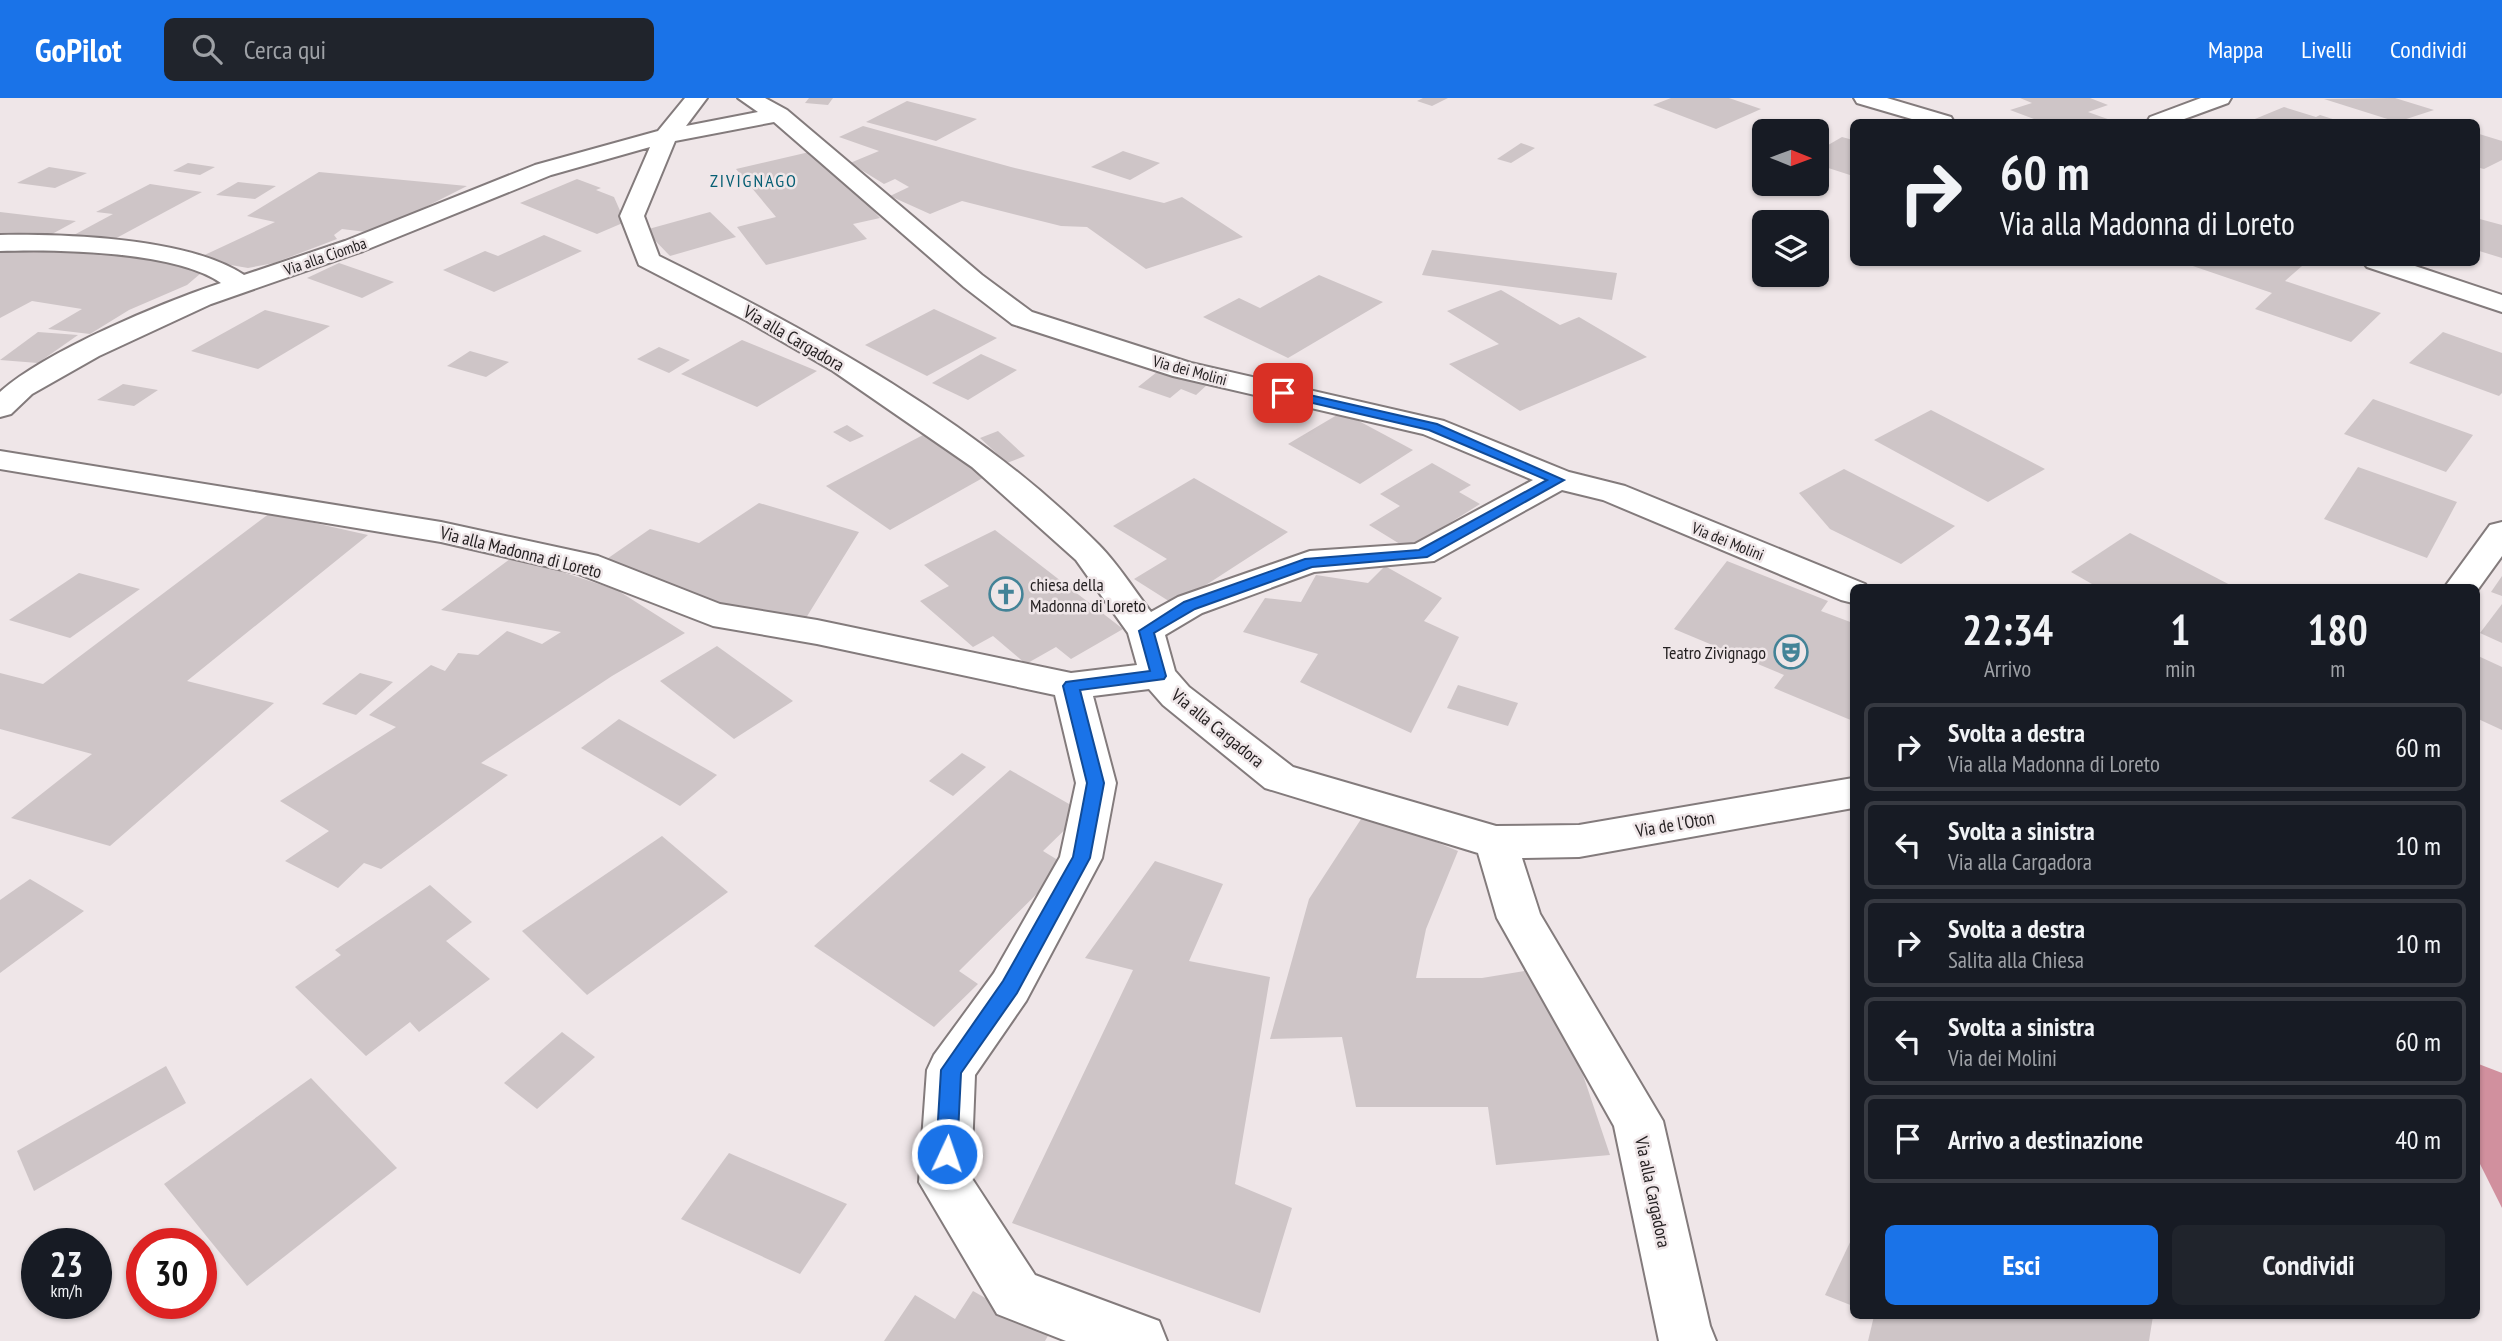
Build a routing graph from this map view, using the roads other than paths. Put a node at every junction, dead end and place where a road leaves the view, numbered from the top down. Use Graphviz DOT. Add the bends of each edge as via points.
graph roads {
  1 [pos="696,98"];
  2 [pos="750,98"];
  3 [pos="1865,98"];
  4 [pos="2220,98"];
  5 [pos="779,115"];
  6 [pos="1933,119"];
  7 [pos="2166,119"];
  8 [pos="666,136"];
  9 [pos="0,243"];
  10 [pos="2388,266"];
  11 [pos="241,285"];
  12 [pos="2502,304"];
  13 [pos="0,408"];
  14 [pos="0,460"];
  15 [pos="1558,480"];
  16 [pos="2502,532"];
  17 [pos="2464,584"];
  18 [pos="1850,591"];
  19 [pos="1146,631"];
  20 [pos="1158,676"];
  21 [pos="1071,686"];
  22 [pos="1850,794"];
  23 [pos="1496,842"];
  24 [pos="1139,1341"];
  25 [pos="1688,1341"];
  1 -- 8 [label="street, Via alla Cargadora"];
  2 -- 5 [label="street, Via dei Molini"];
  3 -- 6 [label="street"];
  4 -- 7 [label="street"];
  5 -- 8 [label="street, Via alla Ciomba"];
  5 -- 15 [label="street, Via dei Molini" via="973,281 1023,318 1183,370 1433,427"];
  8 -- 11 [label="street, Via alla Ciomba" via="543,170 354,246"];
  8 -- 19 [label="street, Via alla Cargadora" via="632,216 648,260 843,365 983,460 1088,553"];
  9 -- 11 [label="street" via="46,242 140,251 215,267"];
  10 -- 12 [label="street"];
  11 -- 13 [label="street, Via alla Ciomba" via="89,350 22,388"];
  14 -- 21 [label="street, Via alla Madonna di Loreto" via="441,532 586,564 713,614"];
  15 -- 18 [label="street, Via dei Molini" via="1614,493"];
  15 -- 19 [label="street" via="1422,554 1310,562 1190,605"];
  16 -- 17 [label="street"];
  19 -- 20 [label="street, Via alla Cargadora"];
  20 -- 21 [label="street, Via alla Madonna di Loreto"];
  20 -- 23 [label="street, Via alla Cargadora" via="1176,696 1279,778"];
  21 -- 24 [label="street" via="1096,783 1081,858 1010,987 951,1070 945,1182 1016,1295"];
  22 -- 23 [label="street, Via de l'Oton" via="1579,841"];
  23 -- 25 [label="street, Via alla Cargadora" via="1518,918 1639,1121"];
}
